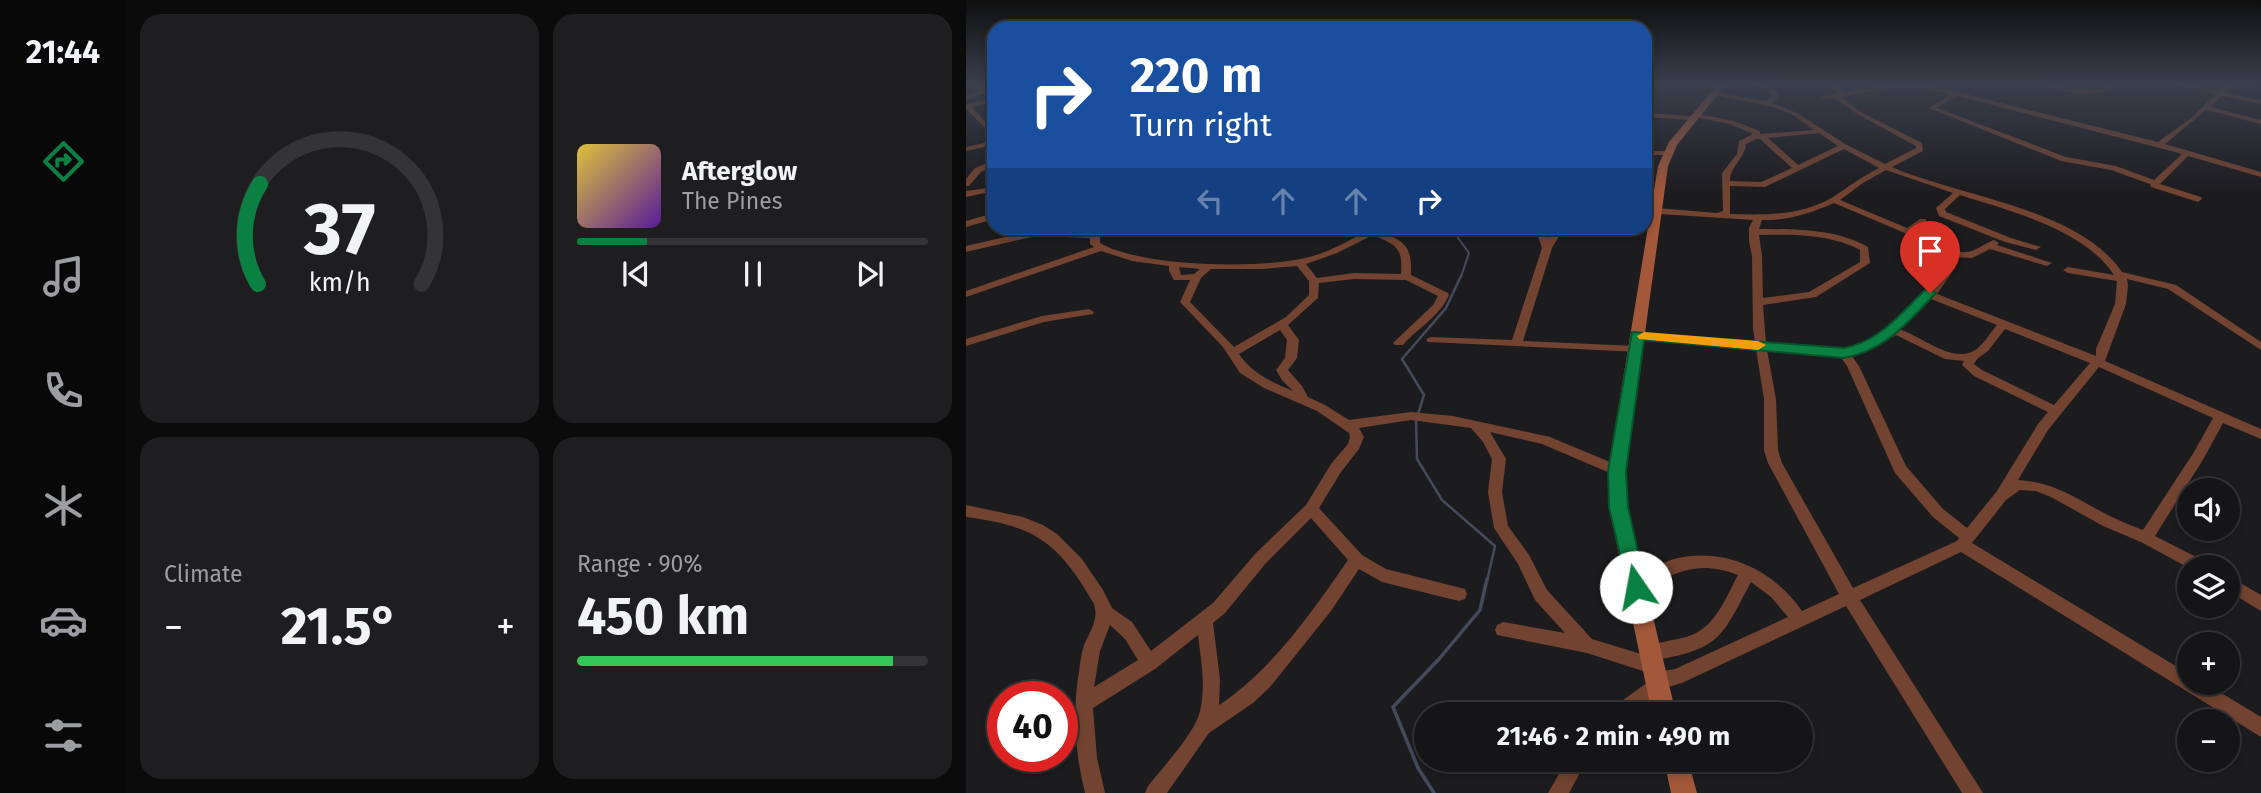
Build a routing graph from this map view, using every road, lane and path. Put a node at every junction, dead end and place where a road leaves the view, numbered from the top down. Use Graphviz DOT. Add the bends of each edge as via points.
graph roads {
  1 [pos="1690,121"];
  2 [pos="1719,121"];
  3 [pos="1805,121"];
  4 [pos="1873,121"];
  5 [pos="1966,121"];
  6 [pos="2063,121"];
  7 [pos="2189,121"];
  8 [pos="1821,131"];
  9 [pos="1760,137"];
  10 [pos="987,142"];
  11 [pos="2159,145"];
  12 [pos="1844,146"];
  13 [pos="966,149"];
  14 [pos="1652,153"];
  15 [pos="1668,153"];
  16 [pos="2187,153"];
  17 [pos="987,166"];
  18 [pos="1797,167"];
  19 [pos="1888,168"];
  20 [pos="2261,176"];
  21 [pos="1726,183"];
  22 [pos="2154,183"];
  23 [pos="966,184"];
  24 [pos="1760,186"];
  25 [pos="987,190"];
  26 [pos="1959,192"];
  27 [pos="966,194"];
  28 [pos="1765,196"];
  29 [pos="2198,199"];
  30 [pos="1834,200"];
  31 [pos="1652,207"];
  32 [pos="1652,210"];
  33 [pos="1723,216"];
  34 [pos="987,218"];
  35 [pos="1923,222"];
  36 [pos="966,224"];
  37 [pos="1756,225"];
  38 [pos="1908,231"];
  39 [pos="1018,235"];
  40 [pos="1096,235"];
  41 [pos="1363,235"];
  42 [pos="1386,235"];
  43 [pos="1542,235"];
  44 [pos="1555,235"];
  45 [pos="1648,235"];
  46 [pos="2008,240"];
  47 [pos="1987,245"];
  48 [pos="2036,247"];
  49 [pos="1547,248"];
  50 [pos="966,249"];
  51 [pos="1100,249"];
  52 [pos="1951,254"];
  53 [pos="1174,263"];
  54 [pos="1300,263"];
  55 [pos="2048,263"];
  56 [pos="1208,266"];
  57 [pos="2068,270"];
  58 [pos="1197,277"];
  59 [pos="1406,277"];
  60 [pos="2121,277"];
  61 [pos="1314,281"];
  62 [pos="966,294"];
  63 [pos="1930,295"];
  64 [pos="1759,302"];
  65 [pos="1089,312"];
  66 [pos="1282,325"];
  67 [pos="2003,325"];
  68 [pos="1888,334"];
  69 [pos="1432,340"];
  70 [pos="966,343"];
  71 [pos="1399,343"];
  72 [pos="1637,343"];
  73 [pos="1516,344"];
  74 [pos="1760,346"];
  75 [pos="2261,347"];
  76 [pos="1233,353"];
  77 [pos="1844,353"];
  78 [pos="1972,356"];
  79 [pos="2097,362"];
  80 [pos="1302,397"];
  81 [pos="2056,411"];
  82 [pos="2220,417"];
  83 [pos="1474,424"];
  84 [pos="1346,425"];
  85 [pos="2261,434"];
  86 [pos="1617,471"];
  87 [pos="2001,496"];
  88 [pos="1311,509"];
  89 [pos="966,511"];
  90 [pos="2146,538"];
  91 [pos="1966,541"];
  92 [pos="2178,555"];
  93 [pos="1356,559"];
  94 [pos="1748,572"];
  95 [pos="1636,587"];
  96 [pos="2240,591"];
  97 [pos="1459,594"];
  98 [pos="1850,598"];
  99 [pos="2261,604"];
  100 [pos="1104,612"];
  101 [pos="1205,621"];
  102 [pos="1800,621"];
  103 [pos="1503,630"];
  104 [pos="1587,645"];
  105 [pos="1149,663"];
  106 [pos="1654,672"];
  107 [pos="1628,702"];
  108 [pos="1661,702"];
  109 [pos="1085,703"];
  110 [pos="1201,728"];
  111 [pos="2261,728"];
  112 [pos="1570,772"];
  113 [pos="1679,772"];
  114 [pos="1095,793"];
  115 [pos="1155,793"];
  116 [pos="1558,793"];
  117 [pos="1684,793"];
  118 [pos="1973,793"];
  1 -- 15 [label="street"];
  2 -- 9 [label="street" via="1744,126"];
  3 -- 8 [label="street"];
  4 -- 19 [label="street" via="1921,147"];
  5 -- 22 [label="street" via="2064,159 2113,168"];
  6 -- 11 [label="street"];
  7 -- 11 [label="street"];
  8 -- 9 [label="street"];
  8 -- 12 [label="street"];
  9 -- 18 [label="street"];
  9 -- 21 [label="street" via="1742,144"];
  10 -- 13 [label="street"];
  11 -- 16 [label="street"];
  12 -- 18 [label="street"];
  12 -- 19 [label="street"];
  14 -- 15 [label="street"];
  15 -- 31 [label="street"];
  16 -- 20 [label="street"];
  16 -- 22 [label="street"];
  17 -- 23 [label="street"];
  18 -- 24 [label="street"];
  19 -- 26 [label="street"];
  19 -- 30 [label="street"];
  21 -- 24 [label="street"];
  21 -- 33 [label="street" via="1728,209"];
  22 -- 29 [label="street"];
  24 -- 28 [label="street"];
  25 -- 27 [label="street"];
  26 -- 46 [label="street" via="1942,203 1942,214"];
  26 -- 60 [label="street" via="2067,231 2104,256"];
  30 -- 37 [label="street"];
  30 -- 38 [label="street"];
  32 -- 33 [label="street"];
  33 -- 37 [label="street"];
  34 -- 36 [label="street"];
  35 -- 38 [label="street"];
  37 -- 64 [label="street"];
  37 -- 64 [label="street" via="1852,242 1866,249 1866,263 1823,290"];
  38 -- 52 [label="street"];
  39 -- 50 [label="street"];
  40 -- 51 [label="street" via="1094,244"];
  41 -- 54 [label="street"];
  42 -- 59 [label="street" via="1399,243 1407,258"];
  43 -- 49 [label="street"];
  44 -- 49 [label="street"];
  45 -- 72 [label="street"];
  46 -- 47 [label="street"];
  46 -- 48 [label="street"];
  47 -- 52 [label="street" via="1972,255"];
  47 -- 55 [label="street"];
  49 -- 73 [label="street"];
  51 -- 53 [label="street"];
  51 -- 62 [label="street"];
  52 -- 63 [label="street" via="1948,271"];
  53 -- 56 [label="street"];
  53 -- 58 [label="street" via="1178,278"];
  54 -- 56 [label="street"];
  54 -- 61 [label="street"];
  56 -- 58 [label="street"];
  57 -- 60 [label="street"];
  58 -- 76 [label="street" via="1186,303"];
  59 -- 61 [label="street"];
  59 -- 71 [label="street" via="1444,295 1436,310"];
  60 -- 75 [label="street" via="2172,287"];
  60 -- 79 [label="street" via="2123,299"];
  61 -- 66 [label="street" via="1314,296"];
  63 -- 67 [label="street"];
  63 -- 68 [label="street"];
  64 -- 74 [label="street"];
  65 -- 70 [label="street" via="1042,319"];
  66 -- 76 [label="street"];
  66 -- 80 [label="street" via="1293,340 1291,359 1282,370"];
  67 -- 78 [label="street"];
  67 -- 79 [label="street"];
  68 -- 77 [label="street" via="1863,349"];
  68 -- 78 [label="street" via="1902,333 1952,356"];
  69 -- 73 [label="street"];
  72 -- 73 [label="street"];
  72 -- 74 [label="street"];
  72 -- 86 [label="street"];
  74 -- 77 [label="street"];
  74 -- 98 [label="street" via="1775,463"];
  76 -- 80 [label="street" via="1246,372"];
  77 -- 91 [label="street" via="1900,469"];
  78 -- 81 [label="street" via="1968,365 1978,373"];
  79 -- 81 [label="street"];
  79 -- 82 [label="street"];
  80 -- 84 [label="street"];
  81 -- 87 [label="street"];
  82 -- 85 [label="street"];
  82 -- 90 [label="street"];
  83 -- 84 [label="street" via="1411,416"];
  83 -- 86 [label="street" via="1545,440"];
  83 -- 104 [label="street" via="1499,459 1495,492 1501,528 1541,595"];
  84 -- 88 [label="street" via="1357,437 1354,446"];
  86 -- 95 [label="street" via="1618,507"];
  87 -- 90 [label="street" via="2018,485 2037,486"];
  87 -- 91 [label="street"];
  88 -- 93 [label="street"];
  88 -- 101 [label="street"];
  89 -- 100 [label="street" via="1013,519 1046,531 1085,576"];
  90 -- 92 [label="street"];
  91 -- 98 [label="street"];
  91 -- 111 [label="street"];
  93 -- 97 [label="street" via="1382,575"];
  93 -- 110 [label="street" via="1264,681"];
  94 -- 95 [label="street" via="1715,561 1691,562 1666,569"];
  94 -- 102 [label="street" via="1773,586"];
  94 -- 106 [label="street" via="1716,632"];
  95 -- 106 [label="street"];
  96 -- 99 [label="street"];
  98 -- 102 [label="street"];
  98 -- 118 [label="street"];
  100 -- 105 [label="street" via="1134,635"];
  100 -- 109 [label="street" via="1091,650"];
  101 -- 105 [label="street"];
  101 -- 110 [label="street" via="1210,700"];
  102 -- 106 [label="street" via="1676,677"];
  103 -- 104 [label="street"];
  104 -- 106 [label="street"];
  105 -- 109 [label="street"];
  106 -- 107 [label="street"];
  106 -- 108 [label="street"];
  109 -- 114 [label="street" via="1084,748"];
  110 -- 115 [label="street"];
  112 -- 116 [label="street"];
  113 -- 117 [label="street"];
}
